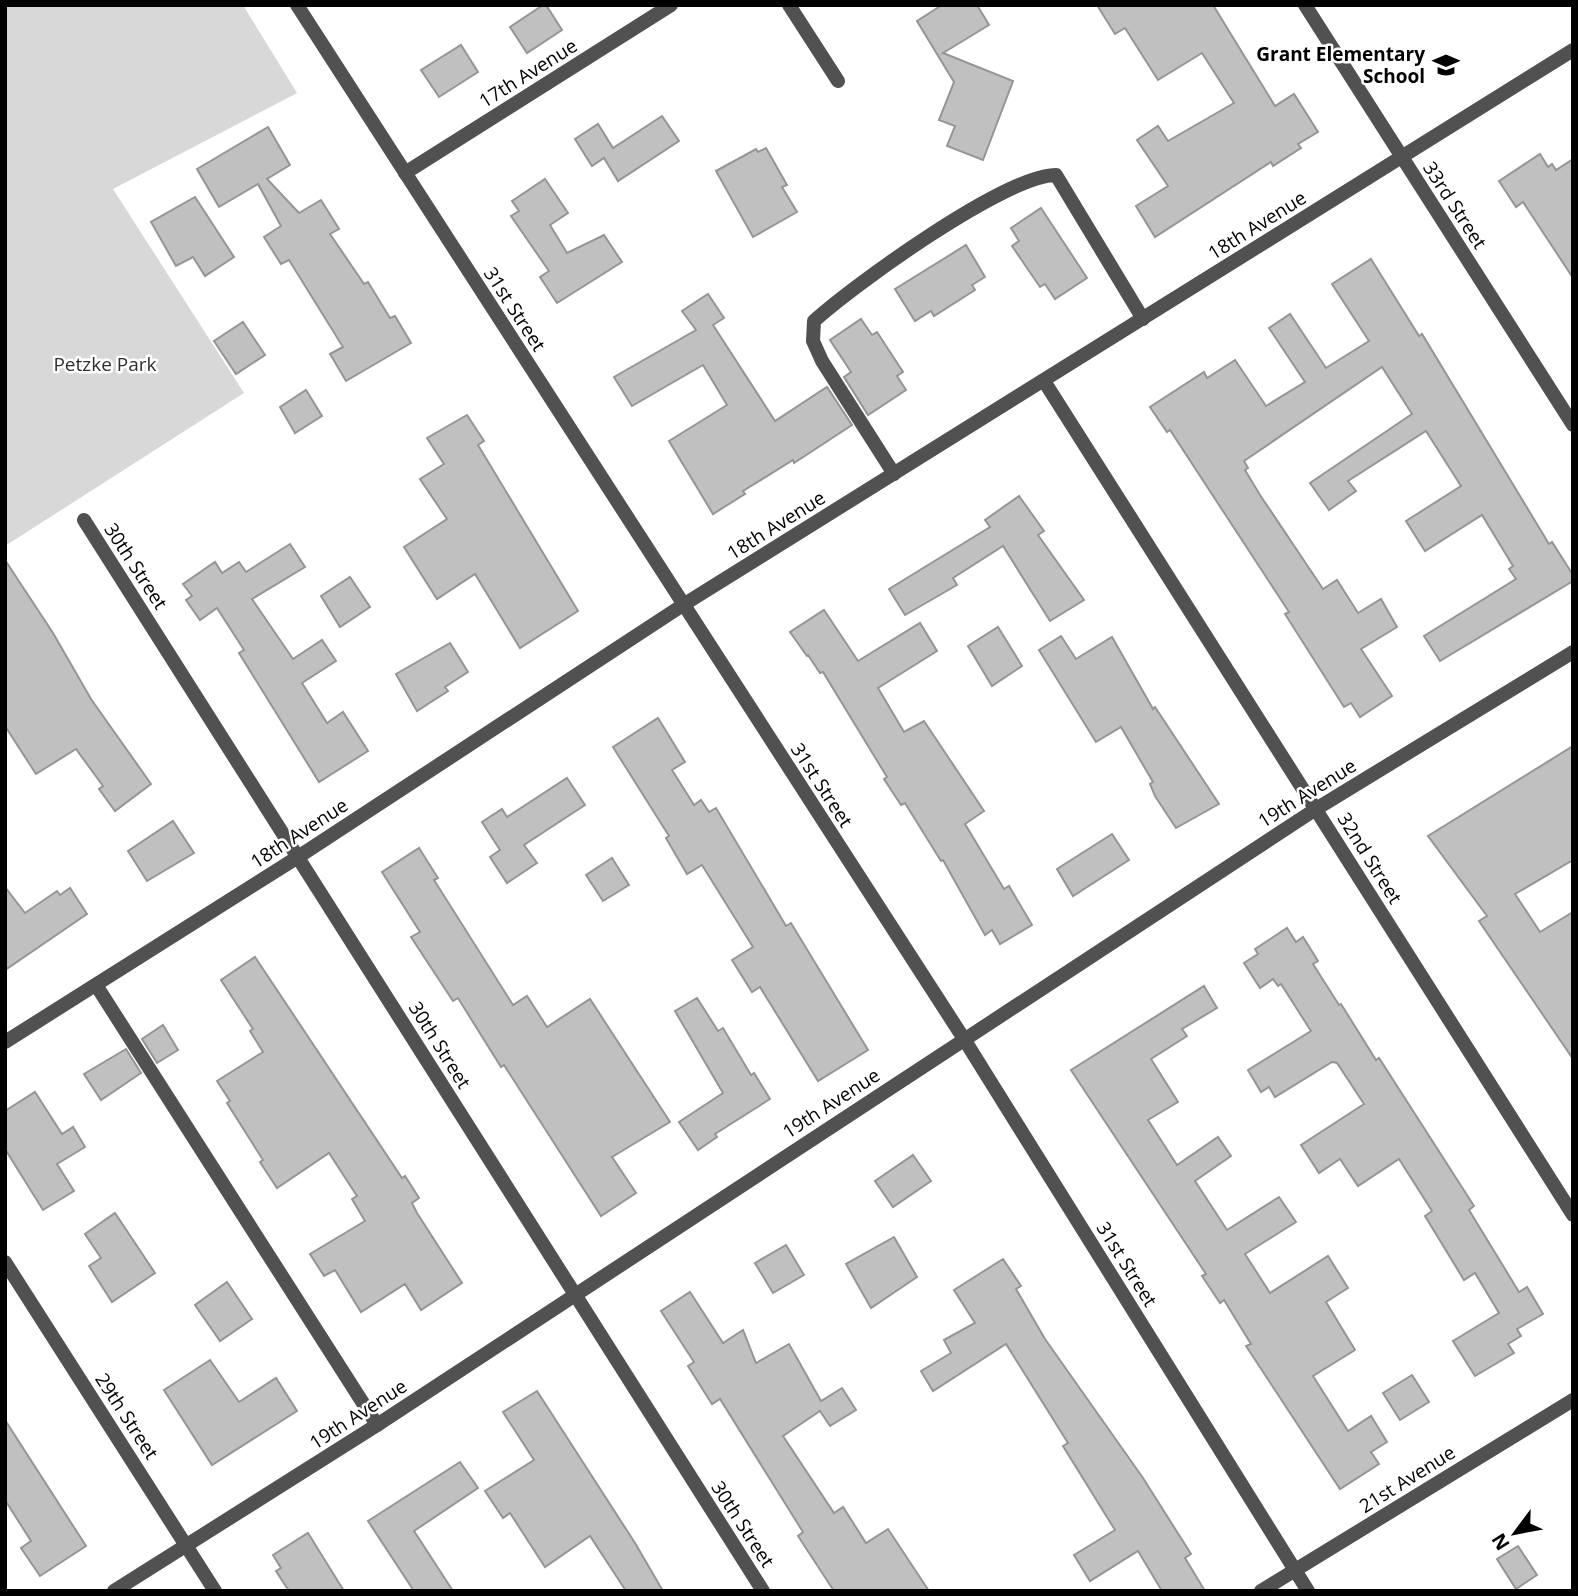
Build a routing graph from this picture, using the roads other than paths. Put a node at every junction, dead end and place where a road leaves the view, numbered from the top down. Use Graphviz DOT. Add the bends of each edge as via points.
graph roads {
  1 [pos="297,5"];
  2 [pos="671,5"];
  3 [pos="789,5"];
  4 [pos="1305,5"];
  5 [pos="1573,50"];
  6 [pos="838,81"];
  7 [pos="1402,157"];
  8 [pos="405,173"];
  9 [pos="1143,318"];
  10 [pos="1044,380"];
  11 [pos="1573,425"];
  12 [pos="894,474"];
  13 [pos="84,520"];
  14 [pos="683,605"];
  15 [pos="1573,652"];
  16 [pos="1316,809"];
  17 [pos="298,857"];
  18 [pos="96,985"];
  19 [pos="964,1039"];
  20 [pos="5,1042"];
  21 [pos="1573,1215"];
  22 [pos="5,1262"];
  23 [pos="573,1294"];
  24 [pos="1573,1400"];
  25 [pos="377,1426"];
  26 [pos="186,1545"];
  27 [pos="1295,1570"];
  28 [pos="114,1591"];
  29 [pos="215,1591"];
  30 [pos="763,1591"];
  31 [pos="1261,1591"];
  32 [pos="1308,1591"];
  1 -- 8 [label="street, 31st Street"];
  2 -- 8 [label="street, 17th Avenue"];
  3 -- 6 [label="street"];
  4 -- 7 [label="street, 33rd Street"];
  5 -- 7 [label="street, 18th Avenue"];
  7 -- 9 [label="street, 18th Avenue"];
  7 -- 11 [label="street, 33rd Street"];
  8 -- 14 [label="street, 31st Street"];
  9 -- 10 [label="street, 18th Avenue"];
  9 -- 12 [label="street" via="1056,175 1041,175 999,195 910,249 814,321 813,341 822,361"];
  10 -- 12 [label="street, 18th Avenue"];
  10 -- 16 [label="street, 32nd Street"];
  12 -- 14 [label="street, 18th Avenue"];
  13 -- 17 [label="street, 30th Street"];
  14 -- 17 [label="street, 18th Avenue"];
  14 -- 19 [label="street, 31st Street"];
  15 -- 16 [label="street, 19th Avenue"];
  16 -- 19 [label="street, 19th Avenue"];
  16 -- 21 [label="street, 32nd Street"];
  17 -- 18 [label="street, 18th Avenue"];
  17 -- 23 [label="street, 30th Street"];
  18 -- 20 [label="street, 18th Avenue"];
  18 -- 25 [label="street"];
  19 -- 23 [label="street, 19th Avenue"];
  19 -- 27 [label="street, 31st Street"];
  22 -- 26 [label="street, 29th Street"];
  23 -- 25 [label="street, 19th Avenue"];
  23 -- 30 [label="street, 30th Street"];
  24 -- 27 [label="street, 21st Avenue"];
  25 -- 26 [label="street, 19th Avenue"];
  26 -- 28 [label="street, 19th Avenue"];
  26 -- 29 [label="street, 29th Street"];
  27 -- 31 [label="street, 21st Avenue"];
  27 -- 32 [label="street, 31st Street"];
}
